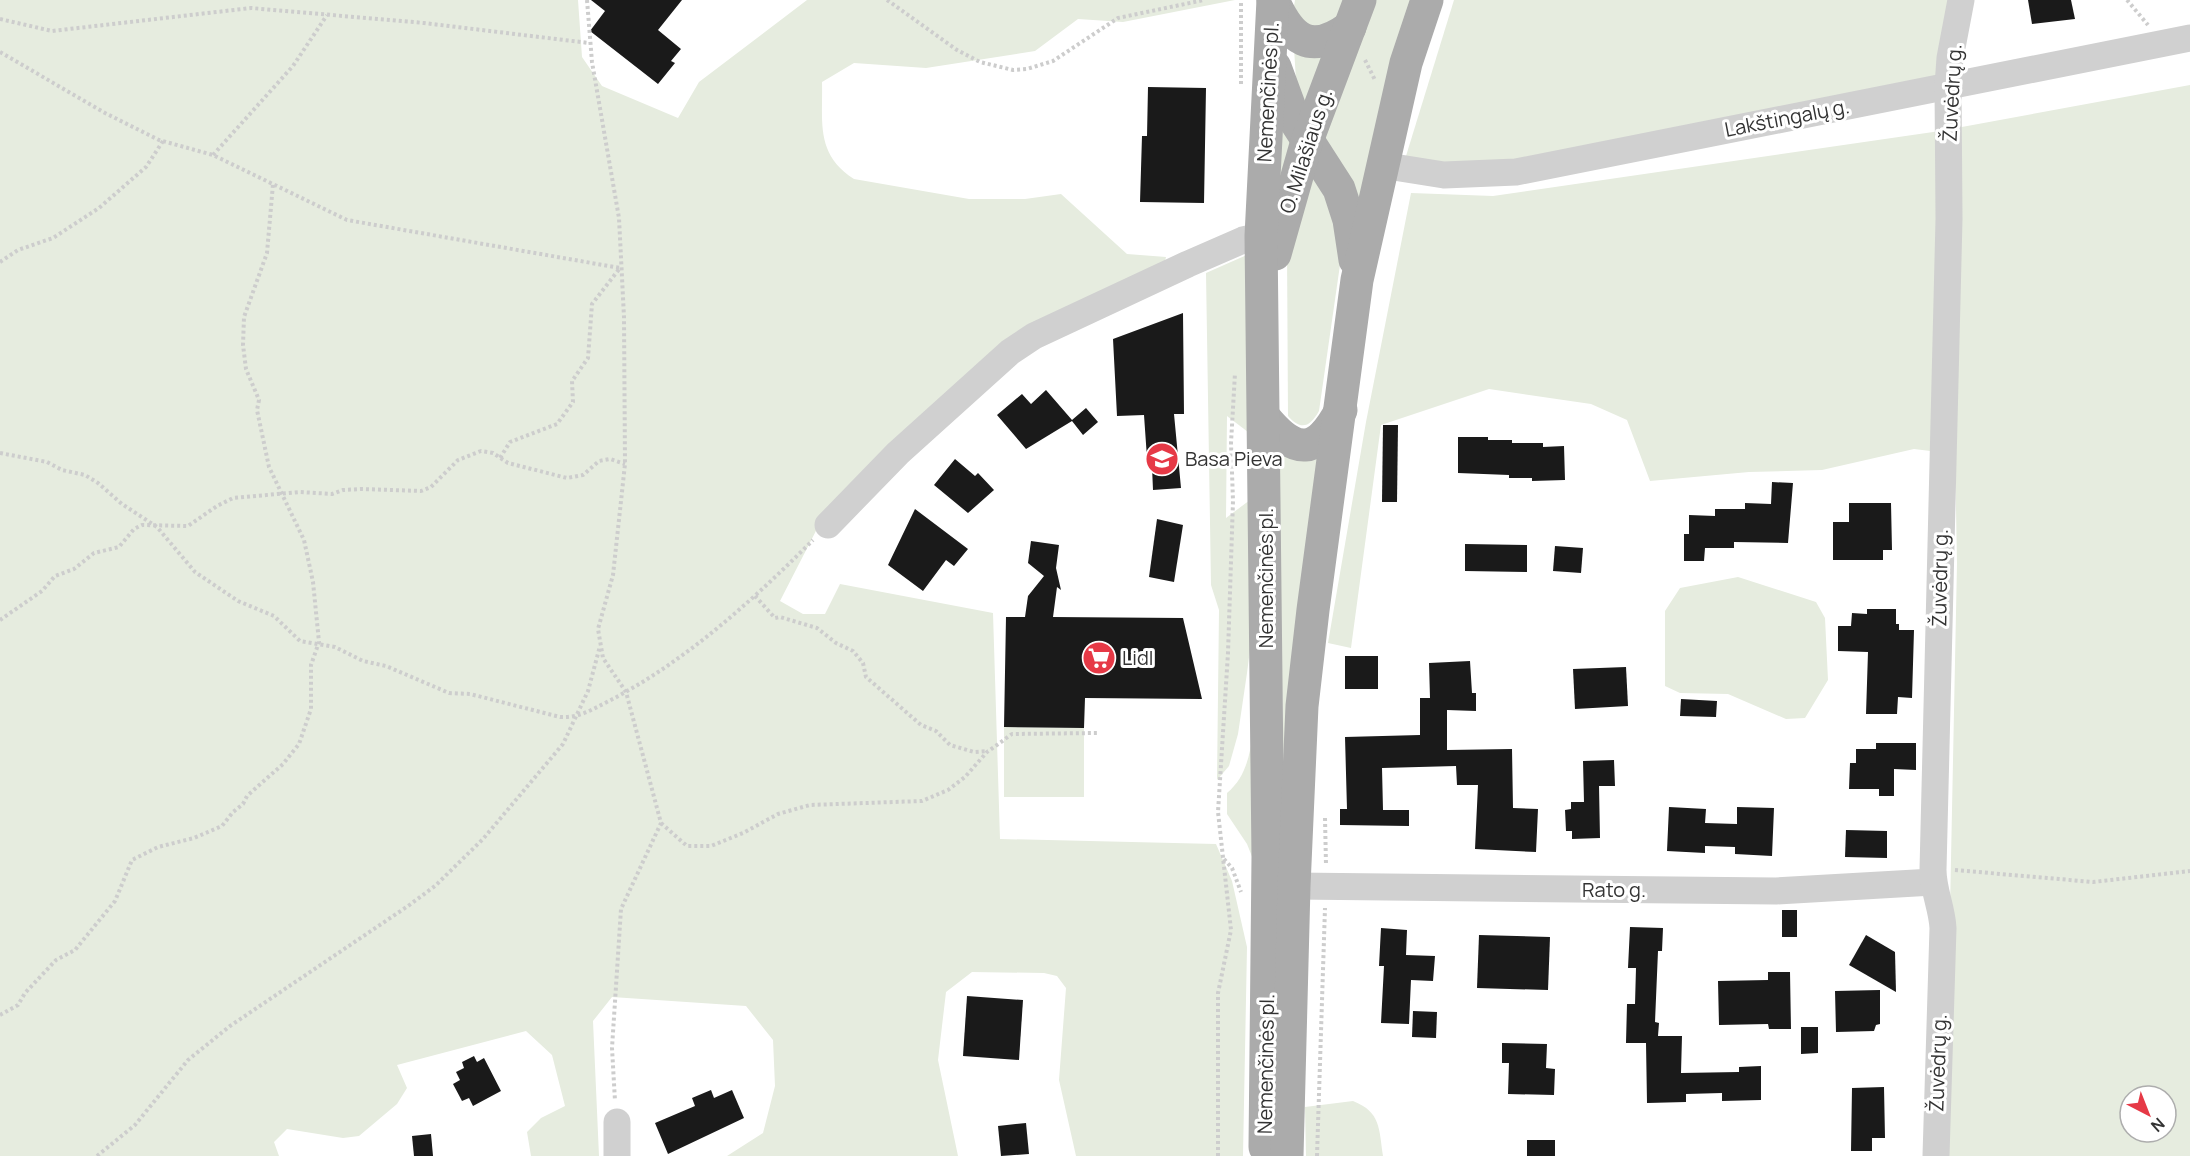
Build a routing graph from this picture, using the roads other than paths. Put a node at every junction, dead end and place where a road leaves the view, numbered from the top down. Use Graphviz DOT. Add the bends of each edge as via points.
graph roads {
  1 [pos="1273,0"];
  2 [pos="1426,0"];
  3 [pos="1961,0"];
  4 [pos="1355,13"];
  5 [pos="2190,38"];
  6 [pos="1271,57"];
  7 [pos="1948,86"];
  8 [pos="1307,141"];
  9 [pos="1381,165"];
  10 [pos="1261,236"];
  11 [pos="1358,280"];
  12 [pos="1263,305"];
  13 [pos="1341,410"];
  14 [pos="1264,417"];
  15 [pos="828,525"];
  16 [pos="1933,876"];
  17 [pos="1294,886"];
  18 [pos="617,1122"];
  19 [pos="617,1156"];
  20 [pos="1265,1156"];
  21 [pos="1287,1156"];
  22 [pos="1936,1156"];
  1 -- 4 [label="main road" via="1285,26 1309,42 1334,39"];
  1 -- 6 [label="main road, Nemenčinės pl."];
  2 -- 9 [label="main road"];
  3 -- 7 [label="street, Žuvėdrų g."];
  4 -- 8 [label="main road, O. Milašiaus g."];
  5 -- 7 [label="street, Lakštingalų g."];
  6 -- 8 [label="main road" via="1294,119"];
  6 -- 10 [label="main road, Nemenčinės pl."];
  7 -- 9 [label="street, Lakštingalų g." via="1516,172 1444,175"];
  7 -- 16 [label="street, Žuvėdrų g." via="1949,219"];
  8 -- 11 [label="main road" via="1339,189 1349,220"];
  8 -- 12 [label="main road, O. Milašiaus g."];
  9 -- 11 [label="main road"];
  10 -- 12 [label="main road, Nemenčinės pl."];
  10 -- 15 [label="street" via="1188,264 1034,336 1010,352 898,453"];
  11 -- 13 [label="main road, Nemenčinės pl."];
  12 -- 14 [label="main road, Nemenčinės pl."];
  13 -- 14 [label="main road" via="1324,436 1307,445 1294,444 1280,436"];
  13 -- 17 [label="main road, Nemenčinės pl." via="1302,706"];
  14 -- 20 [label="main road, Nemenčinės pl." via="1268,857"];
  16 -- 17 [label="street, Rato g." via="1776,891"];
  16 -- 22 [label="street, Žuvėdrų g." via="1943,928"];
  17 -- 21 [label="main road, Nemenčinės pl."];
  18 -- 19 [label="street"];
}
